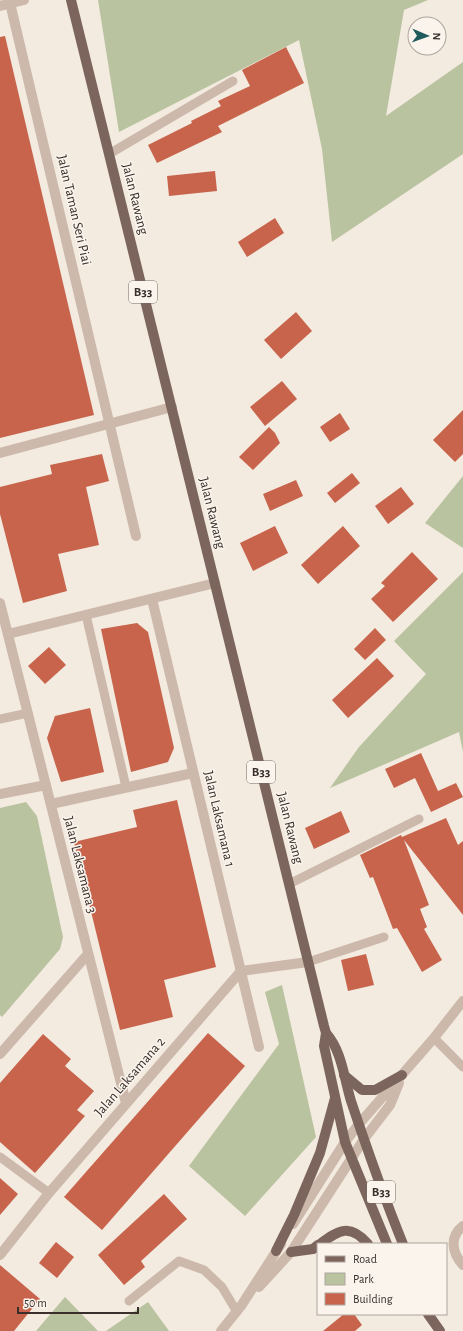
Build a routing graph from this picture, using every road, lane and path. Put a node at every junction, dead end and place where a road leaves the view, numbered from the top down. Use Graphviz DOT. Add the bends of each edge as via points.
graph roads {
  1 [pos="71,0"];
  2 [pos="15,2"];
  3 [pos="233,80"];
  4 [pos="109,154"];
  5 [pos="172,408"];
  6 [pos="110,424"];
  7 [pos="0,454"];
  8 [pos="136,536"];
  9 [pos="215,583"];
  10 [pos="152,599"];
  11 [pos="0,603"];
  12 [pos="86,615"];
  13 [pos="8,634"];
  14 [pos="28,713"];
  15 [pos="0,719"];
  16 [pos="193,773"];
  17 [pos="46,785"];
  18 [pos="126,787"];
  19 [pos="0,794"];
  20 [pos="50,804"];
  21 [pos="420,819"];
  22 [pos="289,884"];
  23 [pos="384,937"];
  24 [pos="88,954"];
  25 [pos="308,962"];
  26 [pos="241,971"];
  27 [pos="463,1001"];
  28 [pos="326,1034"];
  29 [pos="434,1038"];
  30 [pos="259,1047"];
  31 [pos="0,1054"];
  32 [pos="463,1067"];
  33 [pos="344,1075"];
  34 [pos="402,1075"];
  35 [pos="335,1097"];
  36 [pos="126,1103"];
  37 [pos="359,1124"];
  38 [pos="364,1139"];
  39 [pos="346,1142"];
  40 [pos="0,1157"];
  41 [pos="351,1159"];
  42 [pos="49,1193"];
  43 [pos="460,1228"];
  44 [pos="322,1243"];
  45 [pos="367,1243"];
  46 [pos="387,1243"];
  47 [pos="403,1243"];
  48 [pos="317,1246"];
  49 [pos="276,1251"];
  50 [pos="291,1252"];
  51 [pos="0,1255"];
  52 [pos="463,1265"];
  53 [pos="129,1301"];
  54 [pos="239,1309"];
  55 [pos="429,1315"];
  56 [pos="221,1331"];
  57 [pos="440,1331"];
  1 -- 4 [label="main road, Jalan Rawang / B33"];
  2 -- 6 [label="street, Jalan Taman Seri Piai"];
  3 -- 4 [label="lane"];
  4 -- 5 [label="main road, Jalan Rawang / B33"];
  5 -- 6 [label="street"];
  5 -- 9 [label="main road, Jalan Rawang / B33"];
  6 -- 7 [label="street"];
  6 -- 8 [label="street, Jalan Taman Seri Piai"];
  9 -- 10 [label="street"];
  9 -- 22 [label="main road, Jalan Rawang / B33"];
  10 -- 12 [label="street"];
  10 -- 16 [label="street, Jalan Laksamana 1"];
  11 -- 13 [label="street, Jalan Laksamana 3"];
  12 -- 13 [label="street"];
  12 -- 18 [label="lane"];
  13 -- 14 [label="street, Jalan Laksamana 3"];
  14 -- 15 [label="lane"];
  14 -- 17 [label="street, Jalan Laksamana 3"];
  16 -- 18 [label="street"];
  16 -- 26 [label="street, Jalan Laksamana 1"];
  17 -- 19 [label="street"];
  17 -- 20 [label="street, Jalan Laksamana 3"];
  18 -- 20 [label="street"];
  20 -- 24 [label="street, Jalan Laksamana 3"];
  21 -- 22 [label="lane"];
  22 -- 25 [label="main road, Jalan Rawang / B33"];
  23 -- 25 [label="lane"];
  24 -- 31 [label="street"];
  24 -- 36 [label="street, Jalan Laksamana 3"];
  25 -- 26 [label="street"];
  25 -- 28 [label="main road, Jalan Rawang / B33"];
  26 -- 30 [label="street, Jalan Laksamana 1"];
  26 -- 36 [label="street, Jalan Laksamana 2"];
  27 -- 29 [label="street"];
  28 -- 33 [label="main road, Jalan Rawang / B33" via="335,1043"];
  28 -- 35 [label="main road, Jalan Rawang / B33" via="324,1046"];
  29 -- 32 [label="lane"];
  29 -- 34 [label="street"];
  33 -- 34 [label="main road" via="362,1090 375,1090"];
  33 -- 37 [label="main road, Jalan Rawang / B33"];
  34 -- 37 [label="street"];
  34 -- 38 [label="street" via="390,1105"];
  35 -- 39 [label="main road, Jalan Rawang / B33"];
  35 -- 49 [label="main road" via="320,1153"];
  36 -- 42 [label="street, Jalan Laksamana 2"];
  37 -- 38 [label="main road, Jalan Rawang / B33"];
  37 -- 39 [label="street"];
  38 -- 41 [label="street"];
  38 -- 47 [label="main road, Jalan Rawang / B33" via="382,1195"];
  39 -- 41 [label="main road, Jalan Rawang / B33"];
  39 -- 49 [label="street"];
  40 -- 42 [label="lane"];
  41 -- 46 [label="main road, Jalan Rawang / B33"];
  41 -- 50 [label="street"];
  42 -- 51 [label="street, Jalan Laksamana 2"];
  43 -- 52 [label="street" via="454,1237 454,1252"];
  44 -- 45 [label="main road" via="336,1232 344,1230 353,1231"];
  48 -- 50 [label="main road"];
  49 -- 54 [label="street"];
  50 -- 54 [label="street"];
  53 -- 54 [label="lane" via="180,1260 204,1270 222,1287"];
  54 -- 56 [label="street"];
  55 -- 57 [label="main road"];
}
